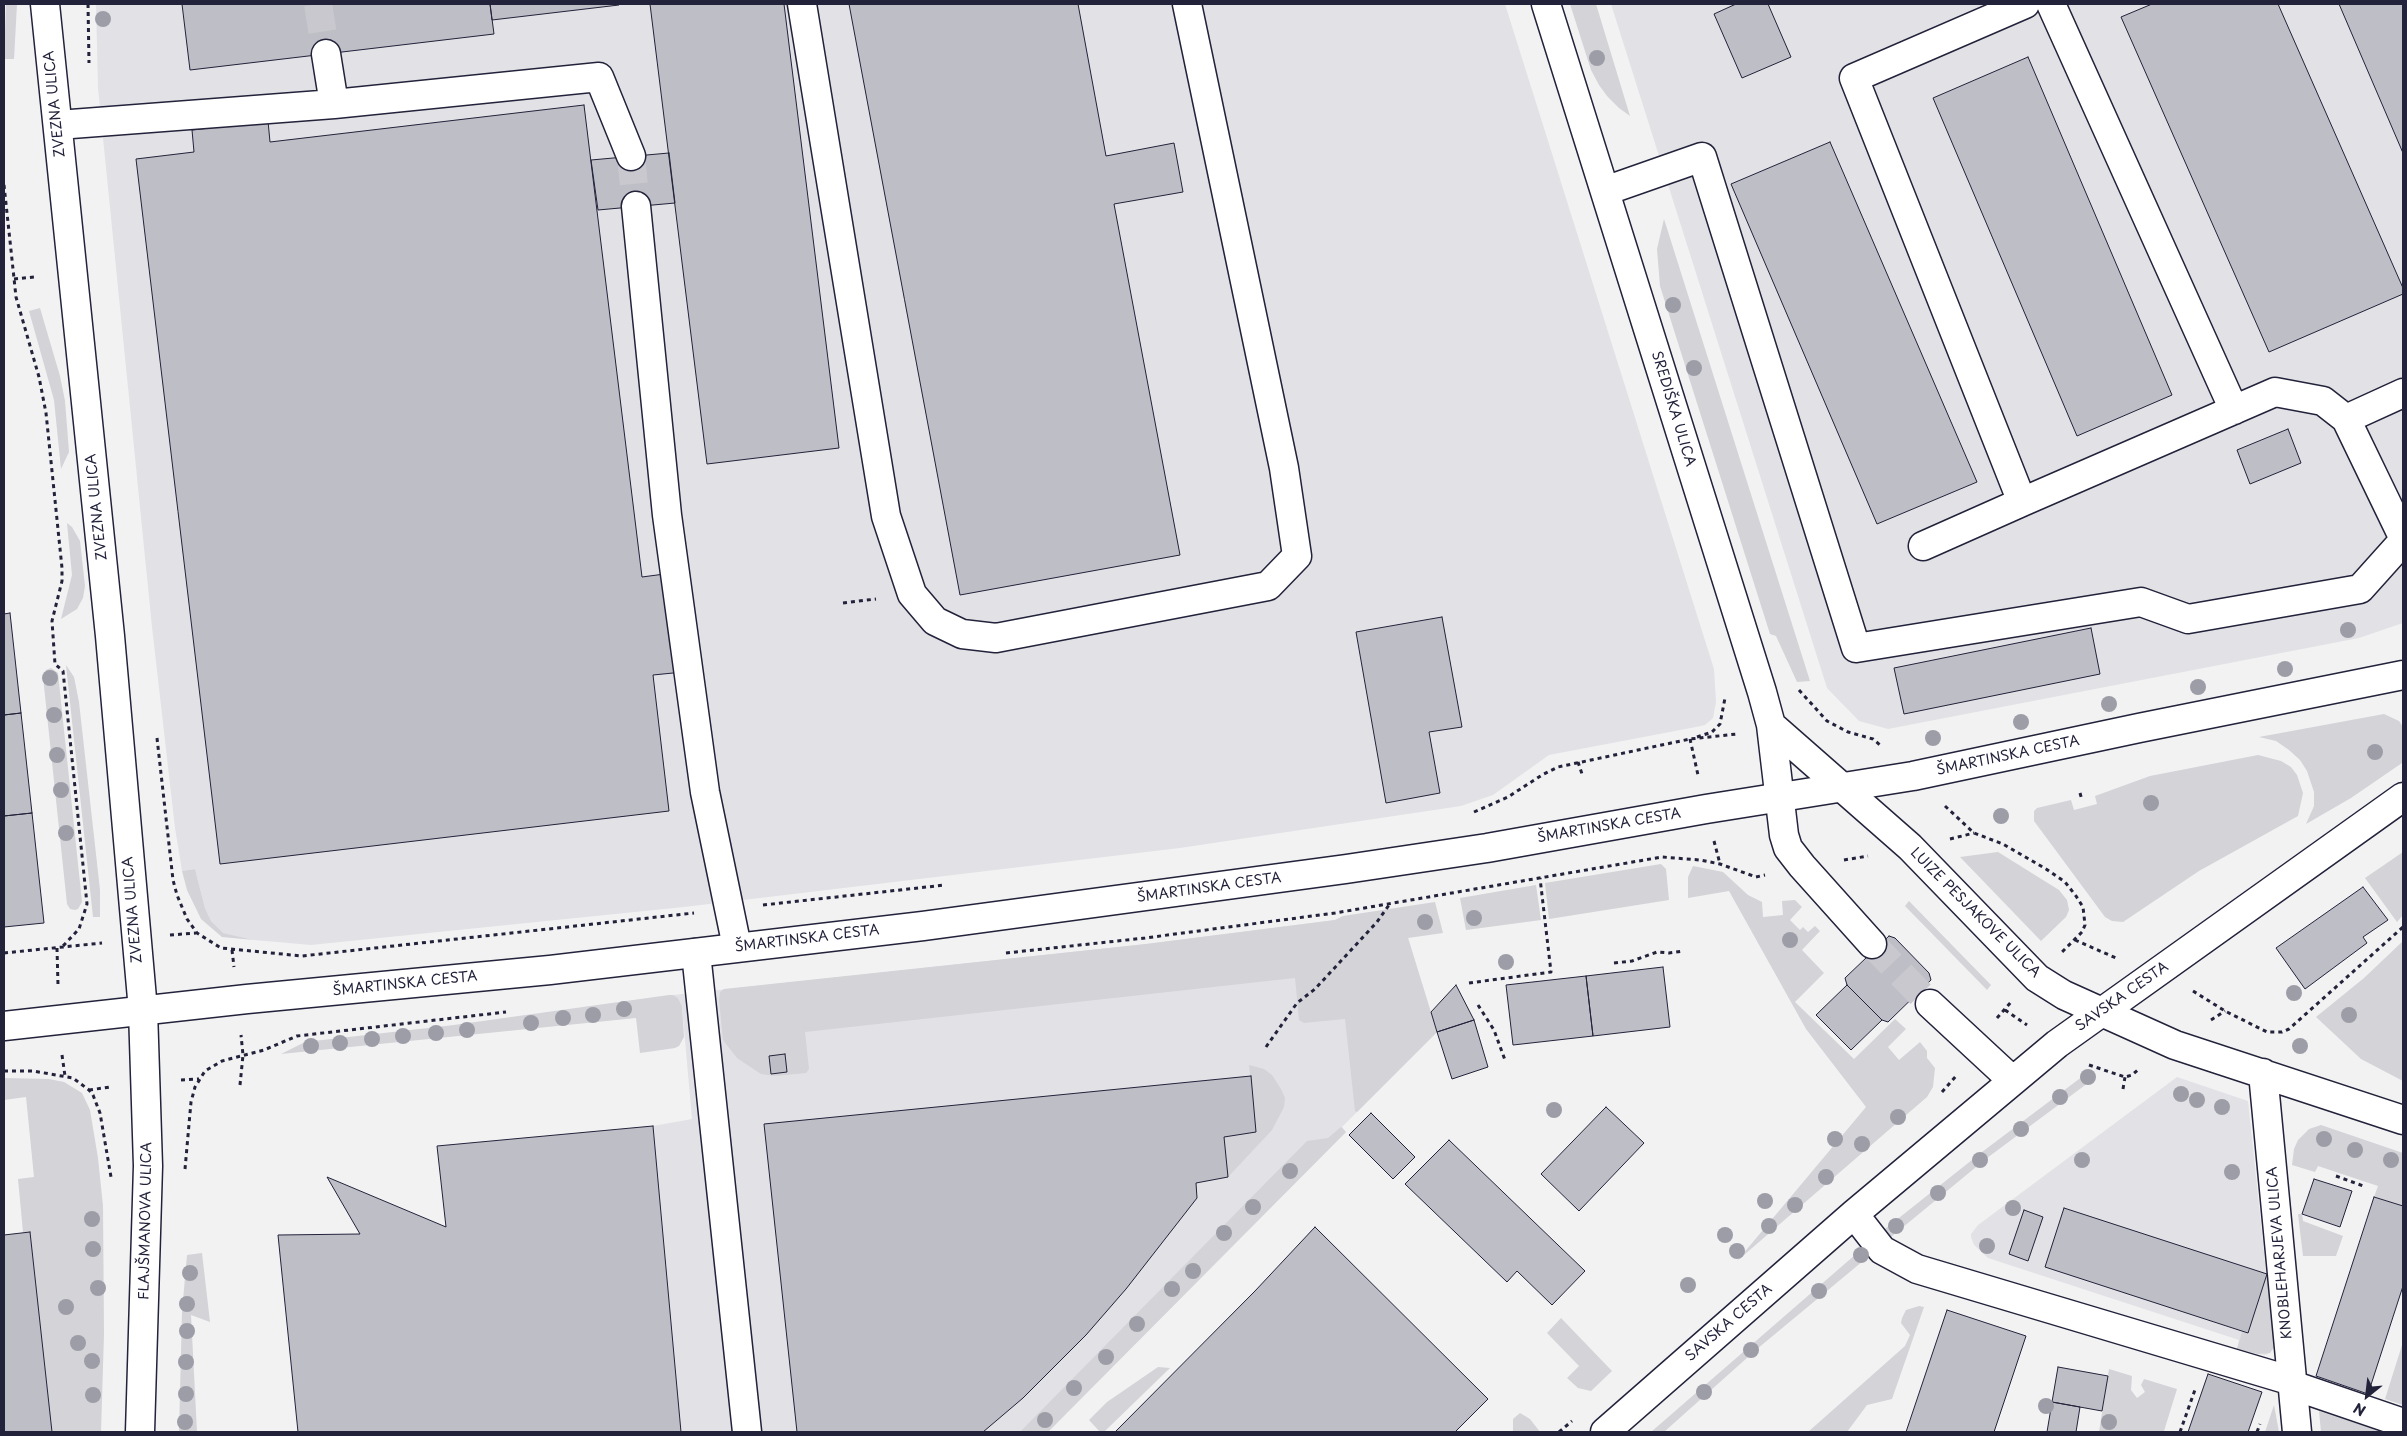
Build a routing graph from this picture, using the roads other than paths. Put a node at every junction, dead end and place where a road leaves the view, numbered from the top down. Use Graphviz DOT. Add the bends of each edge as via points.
graph roads {
  1 [pos="45,4"];
  2 [pos="802,4"];
  3 [pos="1187,4"];
  4 [pos="1546,4"];
  5 [pos="2025,4"];
  6 [pos="2051,4"];
  7 [pos="326,54"];
  8 [pos="334,104"];
  9 [pos="58,125"];
  10 [pos="631,156"];
  11 [pos="1605,190"];
  12 [pos="636,206"];
  13 [pos="2403,393"];
  14 [pos="2234,410"];
  15 [pos="2346,419"];
  16 [pos="2022,502"];
  17 [pos="2403,539"];
  18 [pos="1923,546"];
  19 [pos="2403,675"];
  20 [pos="1771,725"];
  21 [pos="1842,787"];
  22 [pos="1780,797"];
  23 [pos="2403,797"];
  24 [pos="1872,944"];
  25 [pos="737,947"];
  26 [pos="696,953"];
  27 [pos="1930,1004"];
  28 [pos="142,1010"];
  29 [pos="2099,1012"];
  30 [pos="4,1026"];
  31 [pos="2263,1074"];
  32 [pos="2013,1081"];
  33 [pos="2403,1120"];
  34 [pos="1854,1214"];
  35 [pos="2292,1383"];
  36 [pos="2403,1423"];
  37 [pos="140,1432"];
  38 [pos="747,1432"];
  39 [pos="1605,1432"];
  40 [pos="2297,1432"];
  1 -- 9 [label="street, ZVEZNA ULICA"];
  2 -- 3 [label="street" via="886,516 912,594 935,621 962,634 996,638 1268,586 1297,556 1284,468"];
  4 -- 11 [label="street, SREDIŠKA ULICA"];
  5 -- 16 [label="street" via="1854,78"];
  6 -- 14 [label="street"];
  7 -- 8 [label="street"];
  8 -- 9 [label="street"];
  8 -- 10 [label="street" via="599,78"];
  9 -- 28 [label="street, ZVEZNA ULICA" via="109,626"];
  11 -- 17 [label="street" via="1702,157 1856,648 2141,602 2188,620 2360,589"];
  11 -- 20 [label="street, SREDIŠKA ULICA"];
  12 -- 25 [label="street" via="668,525 705,792"];
  13 -- 15 [label="street"];
  14 -- 15 [label="street" via="2275,392 2323,401"];
  14 -- 16 [label="street"];
  15 -- 17 [label="street"];
  16 -- 18 [label="street"];
  19 -- 21 [label="street, ŠMARTINSKA CESTA" via="1913,776"];
  20 -- 21 [label="street"];
  20 -- 22 [label="street, SREDIŠKA ULICA"];
  21 -- 22 [label="street, ŠMARTINSKA CESTA"];
  21 -- 29 [label="street, LUIZE PESJAKOVE ULICA" via="1910,847 2036,978"];
  22 -- 24 [label="street, SREDIŠKA ULICA" via="1788,848"];
  22 -- 25 [label="street, ŠMARTINSKA CESTA" via="1346,869 923,926"];
  23 -- 29 [label="street, SAVSKA CESTA"];
  25 -- 26 [label="street, ŠMARTINSKA CESTA"];
  26 -- 28 [label="street, ŠMARTINSKA CESTA"];
  26 -- 38 [label="street"];
  27 -- 32 [label="street"];
  28 -- 30 [label="street, ŠMARTINSKA CESTA"];
  28 -- 37 [label="street, FLAJŠMANOVA ULICA" via="148,1166"];
  29 -- 31 [label="street, LUIZE PESJAKOVE ULICA" via="2175,1045"];
  29 -- 32 [label="street, SAVSKA CESTA"];
  31 -- 33 [label="street, LUIZE PESJAKOVE ULICA"];
  31 -- 35 [label="street, KNOBLEHARJEVA ULICA"];
  32 -- 34 [label="street, SAVSKA CESTA"];
  34 -- 35 [label="street" via="1882,1250 1917,1269"];
  34 -- 39 [label="street, SAVSKA CESTA"];
  35 -- 36 [label="street"];
  35 -- 40 [label="street, KNOBLEHARJEVA ULICA"];
}
